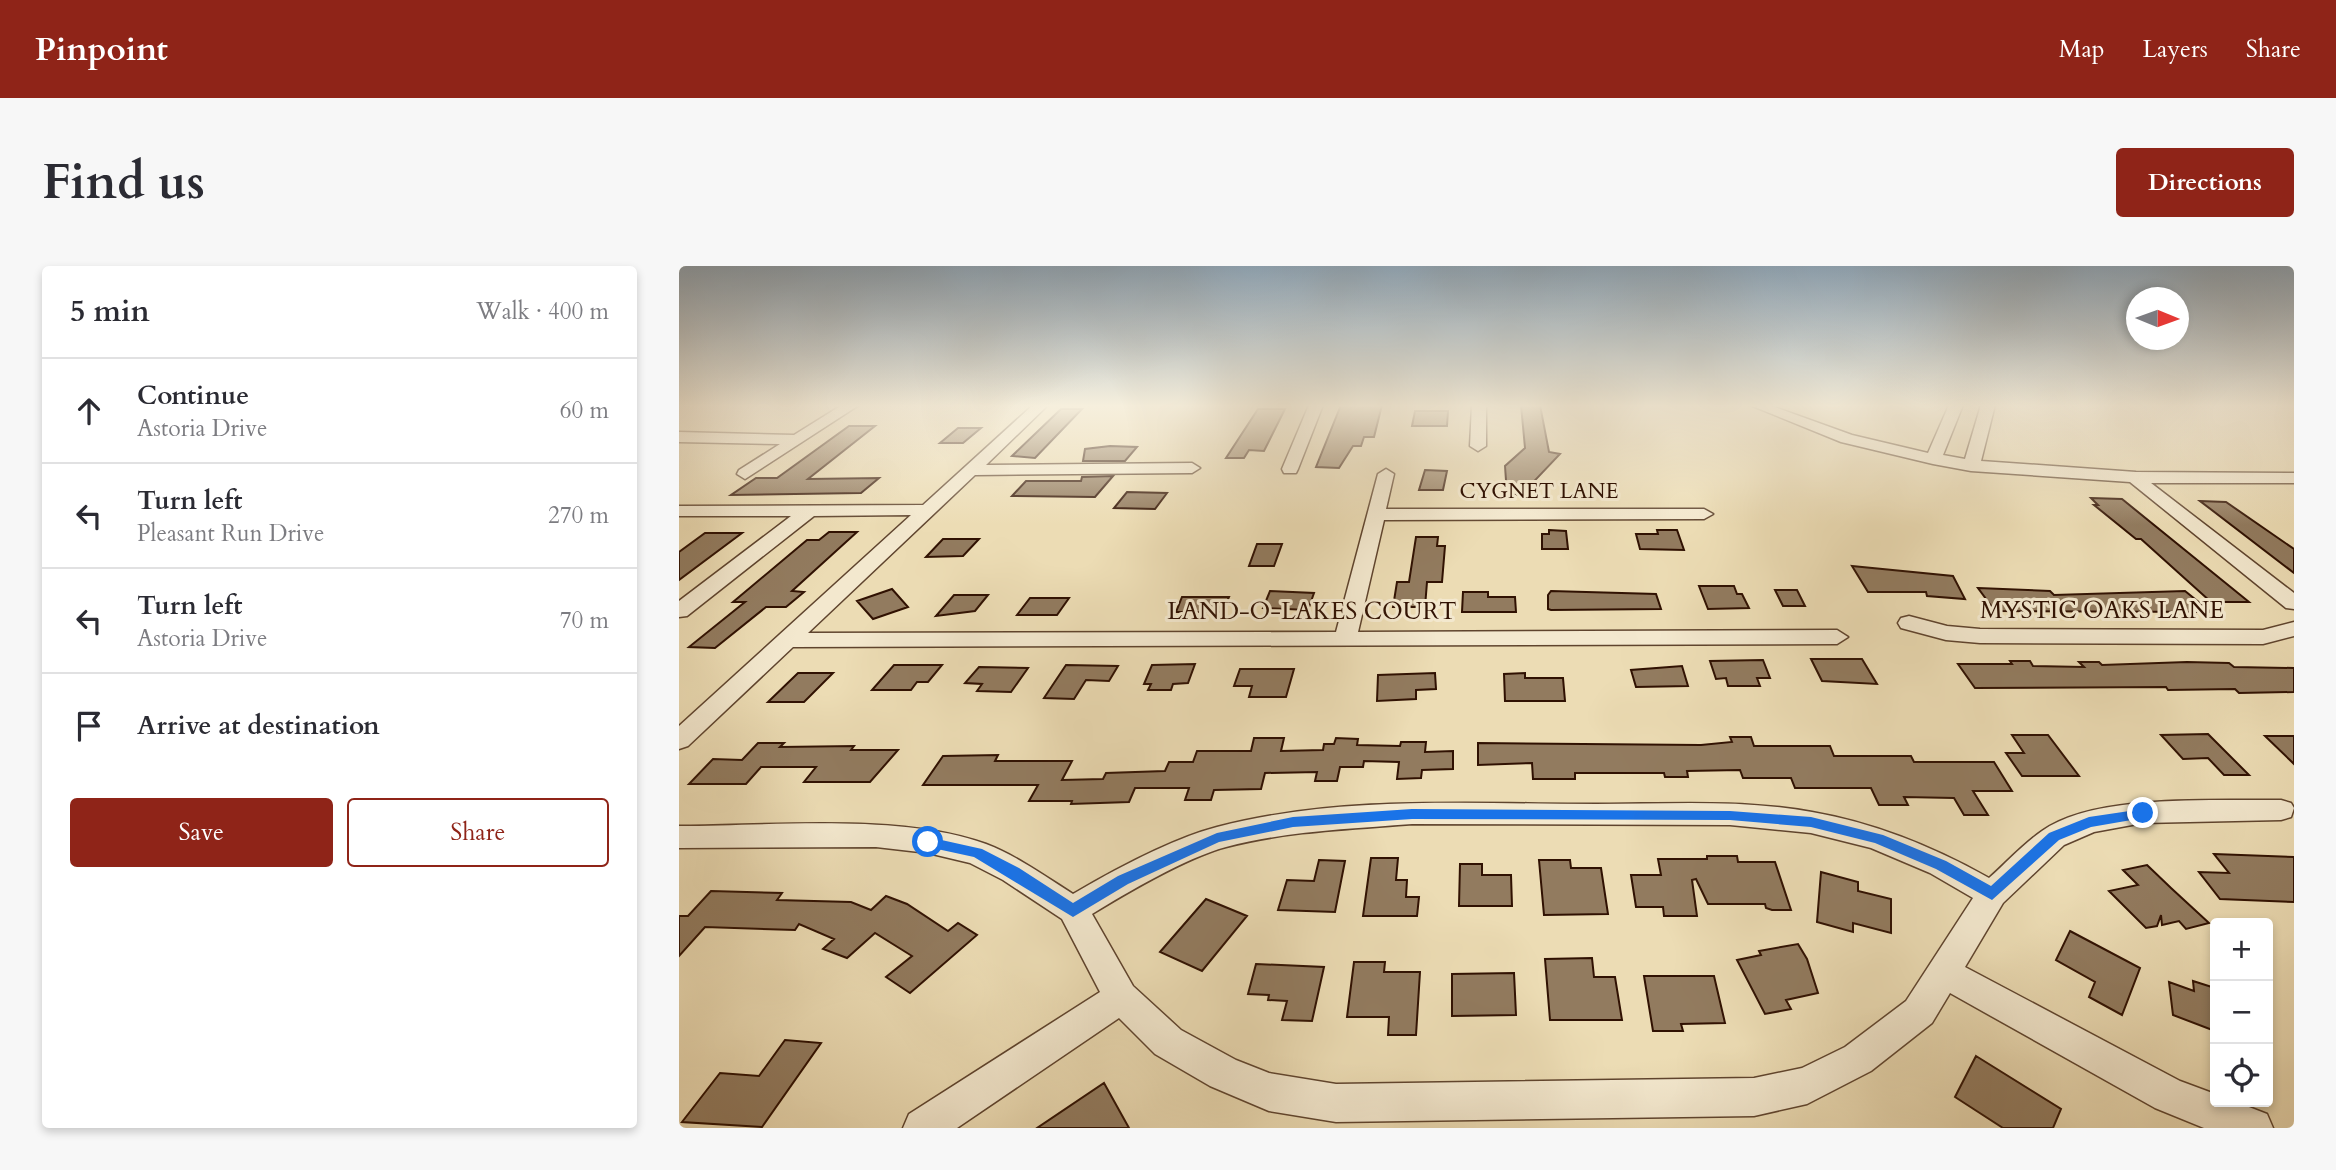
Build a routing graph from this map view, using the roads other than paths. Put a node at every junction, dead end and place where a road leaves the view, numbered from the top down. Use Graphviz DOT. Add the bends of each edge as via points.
graph roads {
  1 [pos="789,445"];
  2 [pos="998,445"];
  3 [pos="1300,445"];
  4 [pos="1876,445"];
  5 [pos="1939,445"];
  6 [pos="1977,445"];
  7 [pos="1933,459"];
  8 [pos="1971,466"];
  9 [pos="1192,468"];
  10 [pos="1290,469"];
  11 [pos="971,470"];
  12 [pos="745,474"];
  13 [pos="1386,474"];
  14 [pos="2294,478"];
  15 [pos="2136,479"];
  16 [pos="810,510"];
  17 [pos="927,510"];
  18 [pos="679,512"];
  19 [pos="1703,514"];
  20 [pos="1375,515"];
  21 [pos="2294,603"];
  22 [pos="679,611"];
  23 [pos="1909,623"];
  24 [pos="2294,629"];
  25 [pos="1346,637"];
  26 [pos="1837,637"];
  27 [pos="787,640"];
  28 [pos="679,740"];
  29 [pos="2281,810"];
  30 [pos="679,837"];
  31 [pos="1992,894"];
  32 [pos="1073,911"];
  33 [pos="1943,972"];
  34 [pos="1121,997"];
  35 [pos="923,1128"];
  36 [pos="2253,1128"];
  1 -- 12 [label="street"];
  2 -- 11 [label="street"];
  3 -- 10 [label="street"];
  4 -- 7 [label="street"];
  5 -- 7 [label="street"];
  6 -- 8 [label="street"];
  7 -- 8 [label="street"];
  8 -- 15 [label="street"];
  9 -- 11 [label="street"];
  11 -- 17 [label="street"];
  13 -- 20 [label="street"];
  14 -- 15 [label="street"];
  15 -- 21 [label="street"];
  16 -- 17 [label="street"];
  16 -- 18 [label="street"];
  16 -- 22 [label="street"];
  17 -- 27 [label="street"];
  19 -- 20 [label="street, CYGNET LANE"];
  20 -- 25 [label="street"];
  23 -- 24 [label="street, MYSTIC OAKS LANE" via="1980,636 2263,637"];
  25 -- 26 [label="street, LAND-O-LAKES COURT"];
  25 -- 27 [label="street, LAND-O-LAKES COURT"];
  27 -- 28 [label="street"];
  29 -- 31 [label="street" via="2143,813 2089,822 2054,837"];
  30 -- 32 [label="street" via="876,836 928,842 978,853"];
  31 -- 32 [label="street" via="1941,865 1878,839 1811,822 1730,816 1412,814 1293,822 1217,838 1123,880"];
  31 -- 33 [label="street"];
  32 -- 34 [label="street"];
  33 -- 34 [label="street" via="1919,1012 1858,1059 1807,1086 1754,1097 1336,1103 1269,1092 1223,1073 1168,1042"];
  33 -- 36 [label="street" via="2169,1095"];
  34 -- 35 [label="street"];
}
